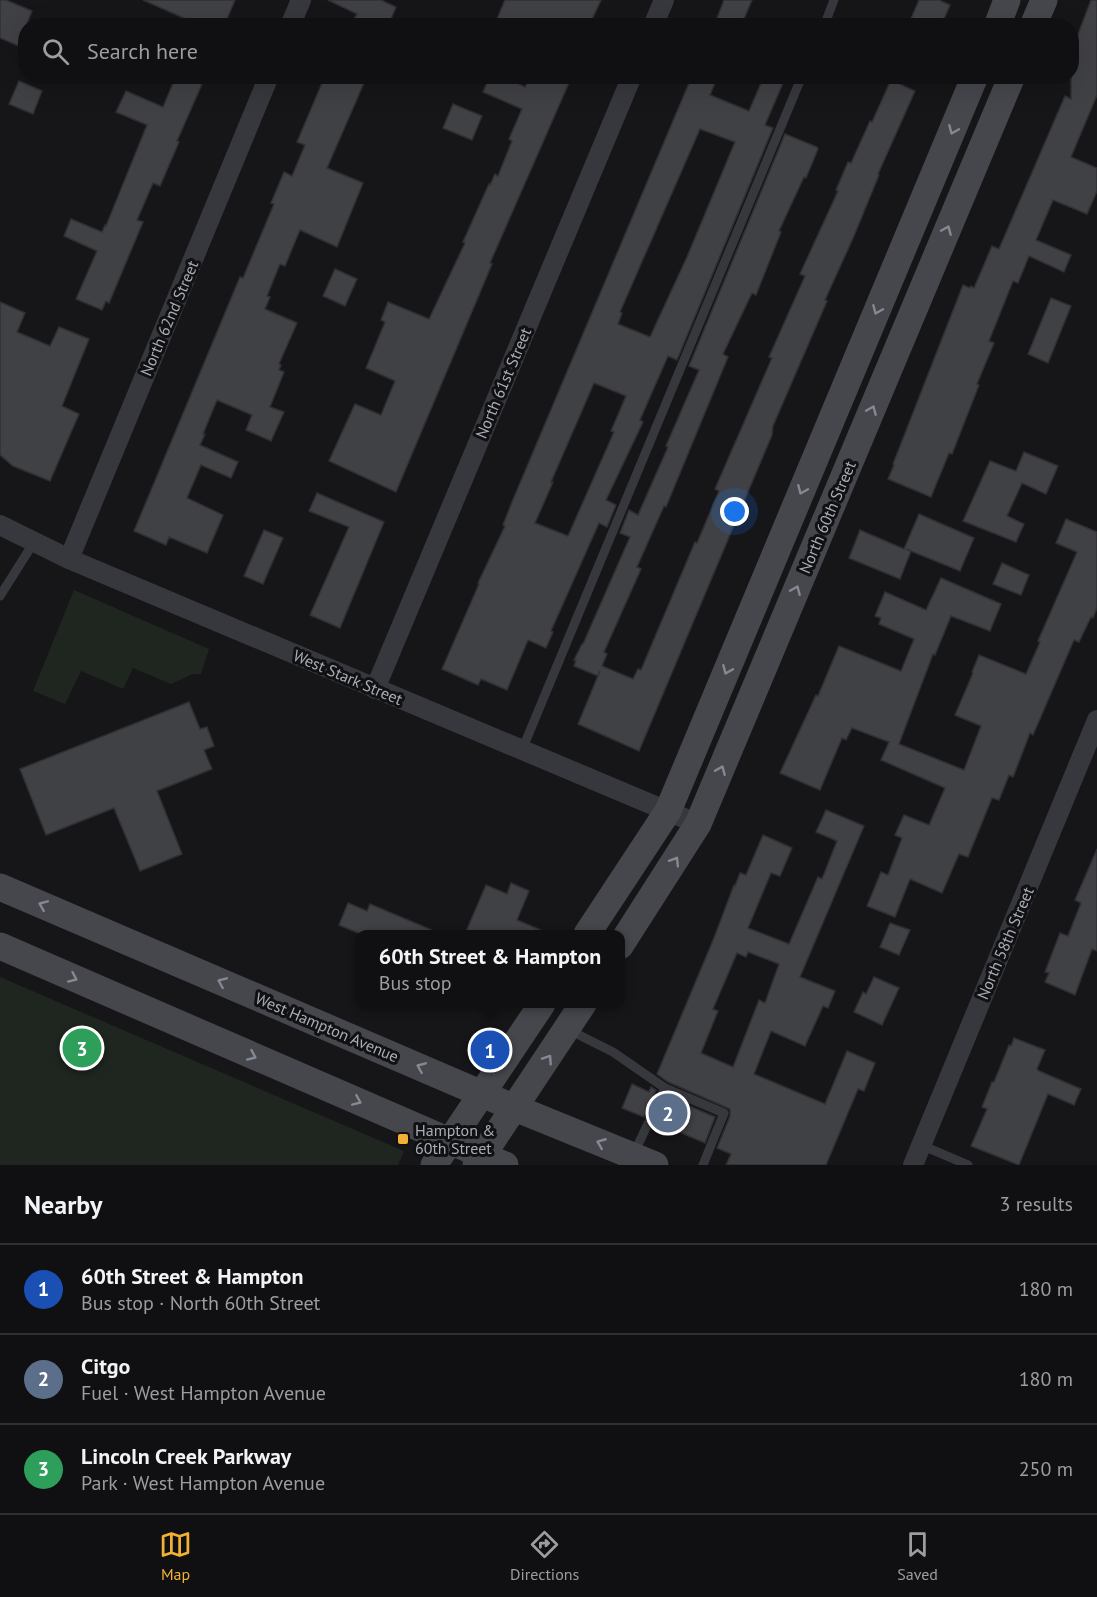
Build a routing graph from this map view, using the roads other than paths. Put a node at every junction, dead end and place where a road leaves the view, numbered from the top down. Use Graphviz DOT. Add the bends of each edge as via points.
graph roads {
  1 [pos="301,0"];
  2 [pos="664,0"];
  3 [pos="834,0"];
  4 [pos="1007,0"];
  5 [pos="1044,0"];
  6 [pos="293,18"];
  7 [pos="656,18"];
  8 [pos="827,18"];
  9 [pos="1000,18"];
  10 [pos="1036,18"];
  11 [pos="266,84"];
  12 [pos="629,84"];
  13 [pos="799,84"];
  14 [pos="972,84"];
  15 [pos="1009,84"];
  16 [pos="0,525"];
  17 [pos="34,542"];
  18 [pos="69,559"];
  19 [pos="0,596"];
  20 [pos="375,689"];
  21 [pos="1097,720"];
  22 [pos="522,750"];
  23 [pos="668,811"];
  24 [pos="698,824"];
  25 [pos="0,887"];
  26 [pos="590,930"];
  27 [pos="625,940"];
  28 [pos="0,946"];
  29 [pos="539,1008"];
  30 [pos="581,1008"];
  31 [pos="567,1029"];
  32 [pos="665,1088"];
  33 [pos="483,1094"];
  34 [pos="515,1108"];
  35 [pos="449,1142"];
  36 [pos="921,1145"];
  37 [pos="644,1160"];
  38 [pos="487,1162"];
  39 [pos="434,1165"];
  40 [pos="703,1165"];
  41 [pos="913,1165"];
  42 [pos="968,1165"];
  1 -- 6 [label="street"];
  2 -- 7 [label="street"];
  3 -- 8 [label="lane"];
  4 -- 9 [label="main road"];
  5 -- 10 [label="main road"];
  11 -- 18 [label="street, North 62nd Street"];
  12 -- 20 [label="street, North 61st Street"];
  13 -- 22 [label="lane"];
  14 -- 23 [label="main road, North 60th Street, one-way"];
  24 -- 15 [label="main road, North 60th Street, one-way"];
  16 -- 17 [label="street, West Stark Street"];
  17 -- 18 [label="street, West Stark Street"];
  17 -- 19 [label="lane"];
  18 -- 20 [label="street, West Stark Street"];
  20 -- 22 [label="street, West Stark Street"];
  21 -- 36 [label="street, North 58th Street"];
  22 -- 23 [label="street, West Stark Street"];
  23 -- 24 [label="street, West Stark Street"];
  23 -- 26 [label="main road, North 60th Street"];
  27 -- 24 [label="main road, North 60th Street, one-way"];
  33 -- 25 [label="main road, West Hampton Avenue, one-way"];
  28 -- 35 [label="main road, one-way"];
  29 -- 33 [label="main road"];
  30 -- 31 [label="main road"];
  31 -- 32 [label="lane" via="614,1052"];
  34 -- 31 [label="main road, one-way"];
  32 -- 37 [label="lane"];
  32 -- 40 [label="lane" via="724,1113"];
  33 -- 34 [label="main road, West Hampton Avenue"];
  33 -- 35 [label="main road"];
  37 -- 34 [label="main road, West Hampton Avenue, one-way"];
  34 -- 38 [label="main road"];
  35 -- 38 [label="main road"];
  35 -- 39 [label="main road"];
  36 -- 41 [label="street, North 58th Street"];
  36 -- 42 [label="lane"];
}
